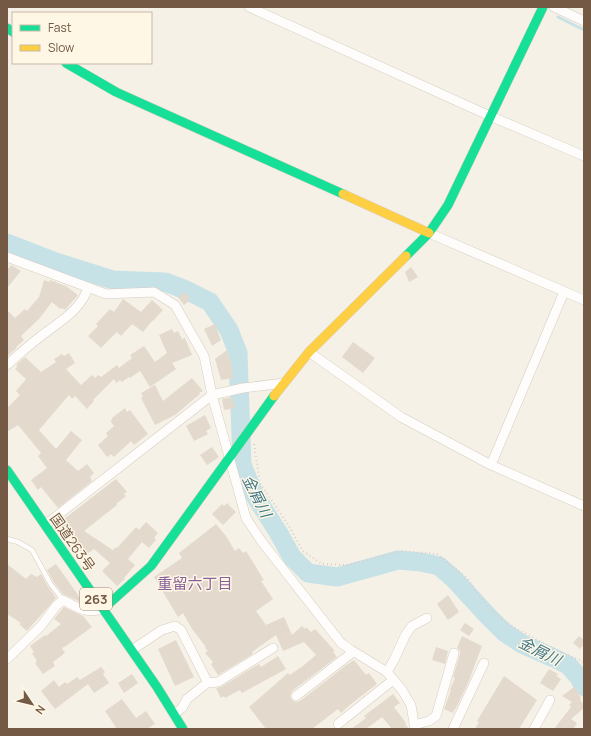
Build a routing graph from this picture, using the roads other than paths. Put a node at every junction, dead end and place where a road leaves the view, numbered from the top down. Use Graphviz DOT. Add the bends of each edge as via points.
graph roads {
  1 [pos="249,7"];
  2 [pos="543,7"];
  3 [pos="554,7"];
  4 [pos="584,21"];
  5 [pos="68,64"];
  6 [pos="490,116"];
  7 [pos="584,156"];
  8 [pos="429,233"];
  9 [pos="7,257"];
  10 [pos="88,287"];
  11 [pos="564,292"];
  12 [pos="584,300"];
  13 [pos="309,352"];
  14 [pos="7,365"];
  15 [pos="284,383"];
  16 [pos="212,395"];
  17 [pos="230,458"];
  18 [pos="491,464"];
  19 [pos="7,470"];
  20 [pos="584,506"];
  21 [pos="45,525"];
  22 [pos="7,539"];
  23 [pos="63,600"];
  24 [pos="103,609"];
  25 [pos="428,618"];
  26 [pos="273,648"];
  27 [pos="132,650"];
  28 [pos="353,652"];
  29 [pos="454,653"];
  30 [pos="7,659"];
  31 [pos="484,663"];
  32 [pos="386,672"];
  33 [pos="393,680"];
  34 [pos="208,683"];
  35 [pos="296,696"];
  36 [pos="550,700"];
  37 [pos="174,714"];
  38 [pos="338,724"];
  39 [pos="415,727"];
  40 [pos="183,729"];
  41 [pos="453,729"];
  42 [pos="534,729"];
  1 -- 6 [label="street"];
  2 -- 6 [label="main road"];
  3 -- 4 [label="street"];
  5 -- 8 [label="main road" via="116,92"];
  6 -- 7 [label="street"];
  6 -- 8 [label="main road" via="448,205"];
  8 -- 11 [label="street"];
  8 -- 13 [label="main road"];
  9 -- 10 [label="street"];
  10 -- 14 [label="street" via="86,295 72,312"];
  10 -- 16 [label="street" via="106,294 154,292 175,305 204,356"];
  11 -- 12 [label="street"];
  11 -- 18 [label="street"];
  13 -- 15 [label="main road"];
  13 -- 18 [label="street" via="401,417"];
  15 -- 16 [label="street" via="228,390"];
  15 -- 17 [label="main road"];
  16 -- 17 [label="street"];
  16 -- 21 [label="street"];
  17 -- 24 [label="main road" via="151,566"];
  17 -- 28 [label="street" via="246,518 341,643"];
  18 -- 20 [label="street"];
  19 -- 21 [label="main road, 国道263号 / 263"];
  21 -- 24 [label="main road, 国道263号 / 263"];
  22 -- 23 [label="lane" via="32,550 50,583"];
  23 -- 24 [label="street" via="83,610 93,612"];
  23 -- 30 [label="street"];
  24 -- 27 [label="main road, 国道263号 / 263"];
  25 -- 32 [label="street" via="412,626"];
  26 -- 34 [label="street" via="218,682"];
  27 -- 34 [label="street" via="162,630 175,626 181,630"];
  27 -- 37 [label="main road, 国道263号 / 263"];
  28 -- 32 [label="street"];
  28 -- 35 [label="street"];
  29 -- 39 [label="street" via="436,716"];
  31 -- 41 [label="street"];
  32 -- 33 [label="street"];
  33 -- 38 [label="street"];
  33 -- 39 [label="street" via="411,705"];
  34 -- 37 [label="street" via="187,699 182,708"];
  36 -- 42 [label="street"];
  37 -- 40 [label="main road, 国道263号 / 263"];
}
